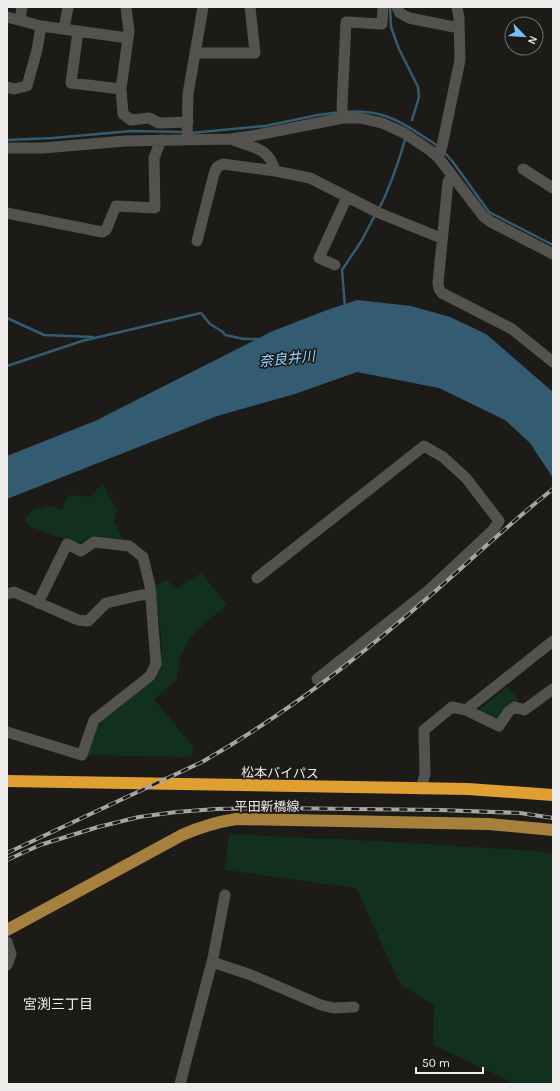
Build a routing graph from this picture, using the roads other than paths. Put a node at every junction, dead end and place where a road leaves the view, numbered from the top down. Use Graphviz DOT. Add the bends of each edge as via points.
graph roads {
  1 [pos="22,7"];
  2 [pos="68,7"];
  3 [pos="126,7"];
  4 [pos="203,7"];
  5 [pos="250,7"];
  6 [pos="383,7"];
  7 [pos="397,7"];
  8 [pos="458,7"];
  9 [pos="7,17"];
  10 [pos="20,20"];
  11 [pos="41,26"];
  12 [pos="459,28"];
  13 [pos="64,29"];
  14 [pos="78,31"];
  15 [pos="128,38"];
  16 [pos="196,53"];
  17 [pos="7,88"];
  18 [pos="121,89"];
  19 [pos="342,113"];
  20 [pos="188,131"];
  21 [pos="231,139"];
  22 [pos="161,140"];
  23 [pos="7,148"];
  24 [pos="440,151"];
  25 [pos="523,169"];
  26 [pos="275,171"];
  27 [pos="452,175"];
  28 [pos="553,188"];
  29 [pos="347,197"];
  30 [pos="7,213"];
  31 [pos="441,238"];
  32 [pos="197,241"];
  33 [pos="553,254"];
  34 [pos="335,265"];
  35 [pos="553,362"];
  36 [pos="257,578"];
  37 [pos="7,594"];
  38 [pos="151,595"];
  39 [pos="38,603"];
  40 [pos="551,643"];
  41 [pos="317,678"];
  42 [pos="553,689"];
  43 [pos="466,710"];
  44 [pos="7,732"];
  45 [pos="7,781"];
  46 [pos="421,789"];
  47 [pos="553,795"];
  48 [pos="553,830"];
  49 [pos="224,895"];
  50 [pos="7,930"];
  51 [pos="7,942"];
  52 [pos="212,962"];
  53 [pos="7,965"];
  54 [pos="354,1007"];
  55 [pos="180,1084"];
  1 -- 10 [label="street"];
  2 -- 13 [label="street"];
  3 -- 15 [label="street"];
  4 -- 16 [label="street"];
  5 -- 16 [label="street" via="255,53"];
  6 -- 19 [label="street" via="382,24 346,22"];
  7 -- 12 [label="street" via="400,13 410,18"];
  8 -- 12 [label="street"];
  9 -- 10 [label="street"];
  10 -- 11 [label="street"];
  11 -- 13 [label="street"];
  11 -- 17 [label="street" via="27,86"];
  12 -- 24 [label="street" via="460,60"];
  13 -- 14 [label="street"];
  14 -- 15 [label="street"];
  14 -- 18 [label="street" via="71,83"];
  15 -- 18 [label="street"];
  16 -- 20 [label="street" via="188,94"];
  18 -- 20 [label="street" via="123,114 131,120 149,118"];
  19 -- 21 [label="street"];
  19 -- 24 [label="street" via="382,123"];
  20 -- 21 [label="street"];
  20 -- 22 [label="street"];
  21 -- 26 [label="street" via="268,155"];
  22 -- 23 [label="street"];
  22 -- 30 [label="street" via="154,158 154,208 116,206 106,230 102,232"];
  24 -- 27 [label="street"];
  25 -- 28 [label="street"];
  26 -- 29 [label="street" via="310,178"];
  26 -- 32 [label="street" via="223,164 217,167"];
  27 -- 31 [label="street" via="448,182"];
  27 -- 33 [label="street" via="483,216"];
  29 -- 31 [label="street"];
  29 -- 34 [label="street" via="319,258"];
  31 -- 35 [label="street" via="438,283 442,293 512,329"];
  36 -- 41 [label="street" via="424,446 443,456 466,478 499,520 493,530 429,590"];
  37 -- 39 [label="street" via="14,592"];
  38 -- 39 [label="street" via="106,603 88,622"];
  38 -- 39 [label="street" via="143,557 129,546 94,542 81,551 67,544"];
  38 -- 44 [label="street" via="156,664 150,676 94,720 82,754"];
  40 -- 43 [label="street"];
  42 -- 43 [label="street" via="524,710 515,708 509,711 499,726"];
  43 -- 46 [label="street" via="452,707 424,730 424,774"];
  45 -- 46 [label="highway, 松本バイパス"];
  46 -- 47 [label="highway, 松本バイパス"];
  48 -- 50 [label="main road, 平田新橋線" via="489,824 236,818 196,828"];
  49 -- 52 [label="street"];
  51 -- 53 [label="street" via="11,954"];
  52 -- 54 [label="street" via="251,975 321,1005 334,1008"];
  52 -- 55 [label="street"];
}
